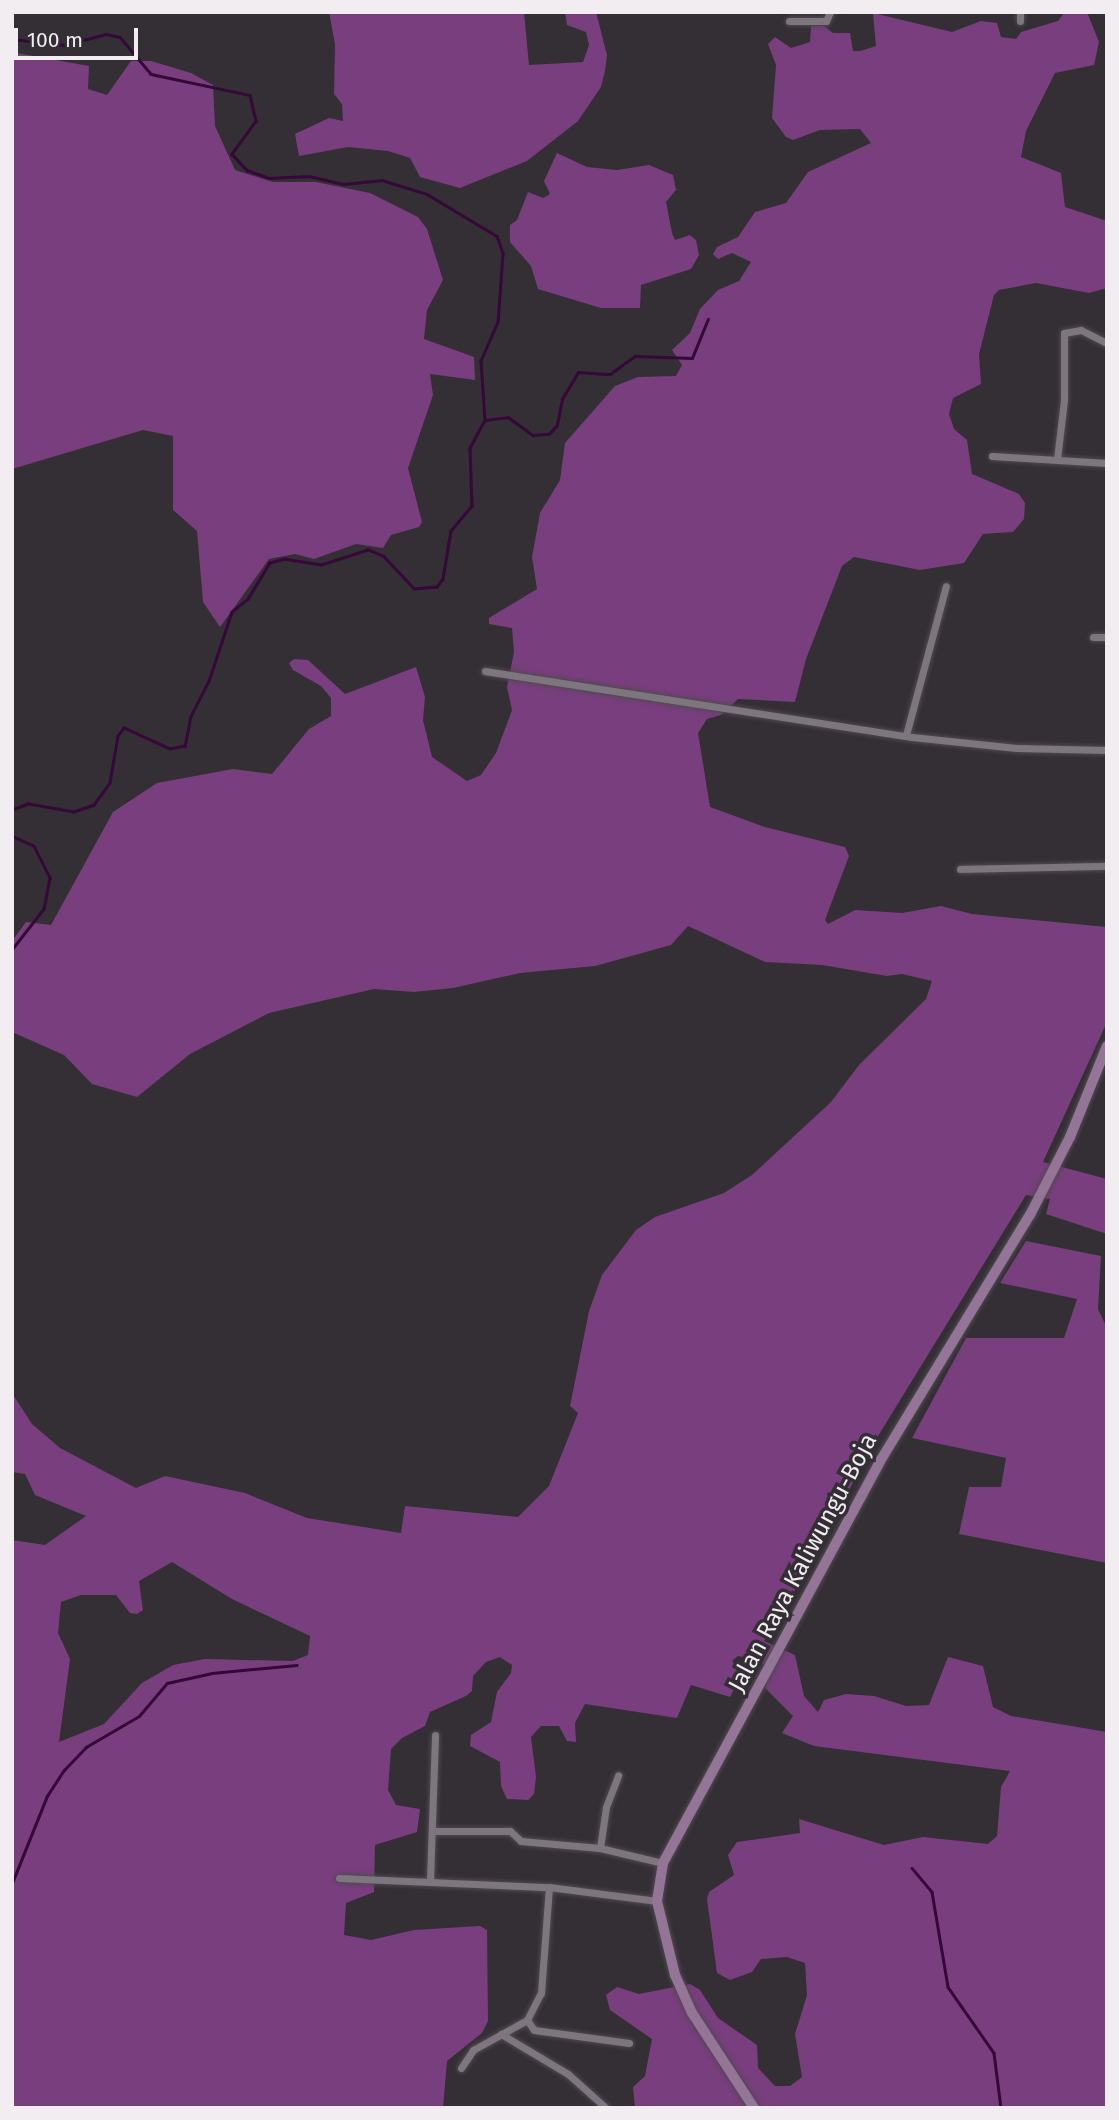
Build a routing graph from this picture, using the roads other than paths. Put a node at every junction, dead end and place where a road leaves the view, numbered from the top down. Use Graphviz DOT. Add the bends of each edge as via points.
graph roads {
  1 [pos="830,12"];
  2 [pos="789,21"];
  3 [pos="1107,343"];
  4 [pos="992,456"];
  5 [pos="1057,459"];
  6 [pos="1107,463"];
  7 [pos="946,586"];
  8 [pos="1093,637"];
  9 [pos="1107,637"];
  10 [pos="485,671"];
  11 [pos="906,735"];
  12 [pos="1107,750"];
  13 [pos="1107,866"];
  14 [pos="960,869"];
  15 [pos="1107,1046"];
  16 [pos="435,1735"];
  17 [pos="618,1775"];
  18 [pos="432,1831"];
  19 [pos="600,1848"];
  20 [pos="663,1863"];
  21 [pos="339,1878"];
  22 [pos="430,1880"];
  23 [pos="549,1887"];
  24 [pos="657,1901"];
  25 [pos="527,2020"];
  26 [pos="502,2034"];
  27 [pos="629,2043"];
  28 [pos="461,2068"];
  29 [pos="606,2108"];
  30 [pos="754,2108"];
  1 -- 2 [label="street" via="826,22"];
  3 -- 5 [label="street" via="1081,330 1064,333 1065,400"];
  4 -- 5 [label="street"];
  5 -- 6 [label="street"];
  7 -- 11 [label="street"];
  8 -- 9 [label="street"];
  10 -- 11 [label="street"];
  11 -- 12 [label="street" via="1016,748"];
  13 -- 14 [label="street"];
  15 -- 20 [label="main road, Jalan Raya Kaliwungu-Boja" via="1070,1137 1030,1215 879,1464"];
  16 -- 18 [label="street"];
  17 -- 19 [label="street" via="606,1807"];
  18 -- 19 [label="street" via="510,1831 521,1841"];
  18 -- 22 [label="street"];
  19 -- 20 [label="street"];
  20 -- 24 [label="main road, Jalan Raya Kaliwungu-Boja"];
  21 -- 22 [label="street"];
  22 -- 23 [label="street"];
  23 -- 24 [label="street"];
  23 -- 25 [label="street" via="541,1993"];
  24 -- 30 [label="main road, Jalan Raya Kaliwungu-Boja" via="682,1991"];
  25 -- 26 [label="street"];
  25 -- 27 [label="street" via="534,2030"];
  26 -- 28 [label="street" via="473,2050"];
  26 -- 29 [label="street" via="568,2074"];
}
